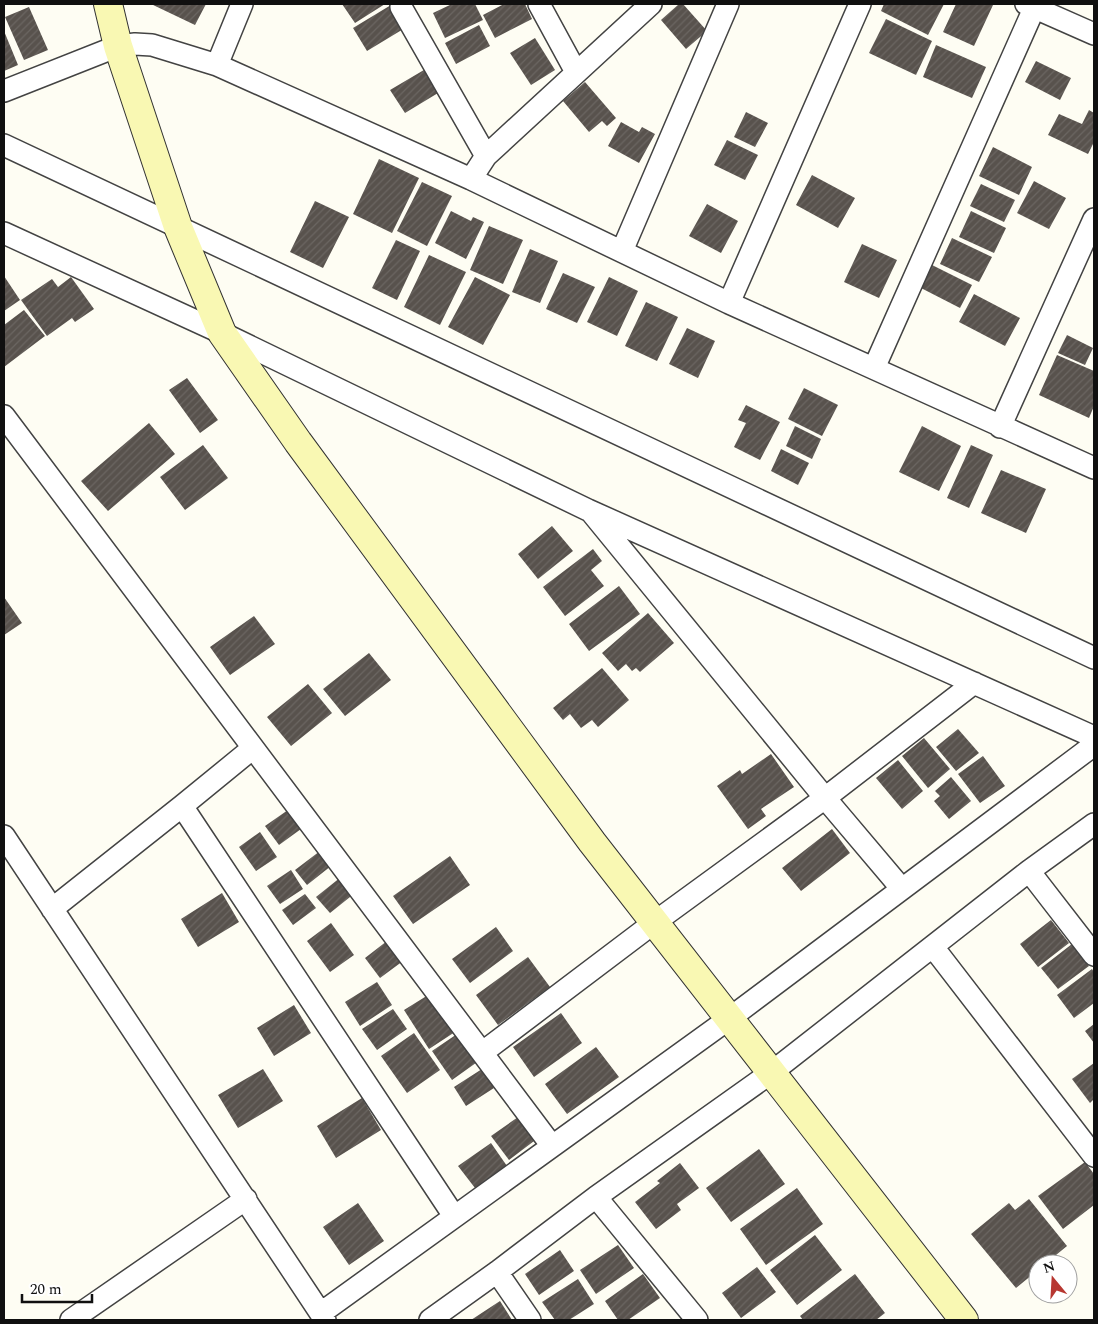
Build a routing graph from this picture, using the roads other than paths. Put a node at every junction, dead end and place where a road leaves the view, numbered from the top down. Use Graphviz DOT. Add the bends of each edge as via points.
graph roads {
  1 [pos="108,4"];
  2 [pos="242,4"];
  3 [pos="539,4"];
  4 [pos="651,4"];
  5 [pos="728,4"];
  6 [pos="860,4"];
  7 [pos="1032,5"];
  8 [pos="401,7"];
  9 [pos="1094,34"];
  10 [pos="118,46"];
  11 [pos="217,65"];
  12 [pos="576,72"];
  13 [pos="4,91"];
  14 [pos="4,145"];
  15 [pos="486,156"];
  16 [pos="471,179"];
  17 [pos="1094,219"];
  18 [pos="178,227"];
  19 [pos="4,233"];
  20 [pos="622,251"];
  21 [pos="729,303"];
  22 [pos="222,333"];
  23 [pos="874,368"];
  24 [pos="4,416"];
  25 [pos="1000,426"];
  26 [pos="1092,461"];
  27 [pos="588,510"];
  28 [pos="1094,658"];
  29 [pos="974,683"];
  30 [pos="1094,737"];
  31 [pos="1094,744"];
  32 [pos="253,748"];
  33 [pos="825,798"];
  34 [pos="182,806"];
  35 [pos="1094,824"];
  36 [pos="4,836"];
  37 [pos="1029,871"];
  38 [pos="902,889"];
  39 [pos="52,909"];
  40 [pos="655,922"];
  41 [pos="933,947"];
  42 [pos="1094,955"];
  43 [pos="730,1018"];
  44 [pos="483,1052"];
  45 [pos="772,1072"];
  46 [pos="552,1146"];
  47 [pos="1094,1156"];
  48 [pos="596,1197"];
  49 [pos="246,1199"];
  50 [pos="454,1216"];
  51 [pos="497,1272"];
  52 [pos="323,1317"];
  53 [pos="71,1320"];
  54 [pos="430,1320"];
  55 [pos="530,1320"];
  56 [pos="697,1320"];
  57 [pos="964,1320"];
  1 -- 10 [label="main road"];
  2 -- 11 [label="street"];
  3 -- 12 [label="street"];
  4 -- 12 [label="street"];
  5 -- 20 [label="street"];
  6 -- 21 [label="street"];
  7 -- 9 [label="street"];
  7 -- 23 [label="street"];
  8 -- 15 [label="street"];
  10 -- 11 [label="street" via="152,45"];
  10 -- 13 [label="street"];
  10 -- 18 [label="main road"];
  11 -- 16 [label="street"];
  12 -- 15 [label="street"];
  14 -- 18 [label="street"];
  15 -- 16 [label="street"];
  16 -- 20 [label="street"];
  17 -- 25 [label="street"];
  18 -- 22 [label="main road"];
  18 -- 28 [label="street"];
  19 -- 22 [label="street"];
  20 -- 21 [label="street"];
  21 -- 23 [label="street"];
  22 -- 27 [label="street"];
  22 -- 40 [label="main road" via="533,762"];
  23 -- 25 [label="street"];
  24 -- 32 [label="street"];
  25 -- 26 [label="street"];
  27 -- 29 [label="street"];
  27 -- 33 [label="street"];
  29 -- 30 [label="street"];
  29 -- 33 [label="street"];
  31 -- 38 [label="street"];
  32 -- 34 [label="street"];
  32 -- 44 [label="street"];
  33 -- 38 [label="street"];
  33 -- 40 [label="street"];
  34 -- 39 [label="street"];
  34 -- 50 [label="street"];
  35 -- 37 [label="street"];
  36 -- 39 [label="street"];
  37 -- 41 [label="street"];
  37 -- 42 [label="street"];
  38 -- 43 [label="street"];
  39 -- 49 [label="street"];
  40 -- 43 [label="main road"];
  40 -- 44 [label="street"];
  41 -- 45 [label="street"];
  41 -- 47 [label="street"];
  43 -- 45 [label="main road"];
  43 -- 46 [label="street"];
  44 -- 46 [label="street"];
  45 -- 48 [label="street"];
  45 -- 57 [label="main road"];
  46 -- 50 [label="street"];
  48 -- 51 [label="street"];
  48 -- 56 [label="street"];
  49 -- 52 [label="street"];
  49 -- 53 [label="street"];
  50 -- 52 [label="street"];
  51 -- 54 [label="street"];
  51 -- 55 [label="street"];
}
